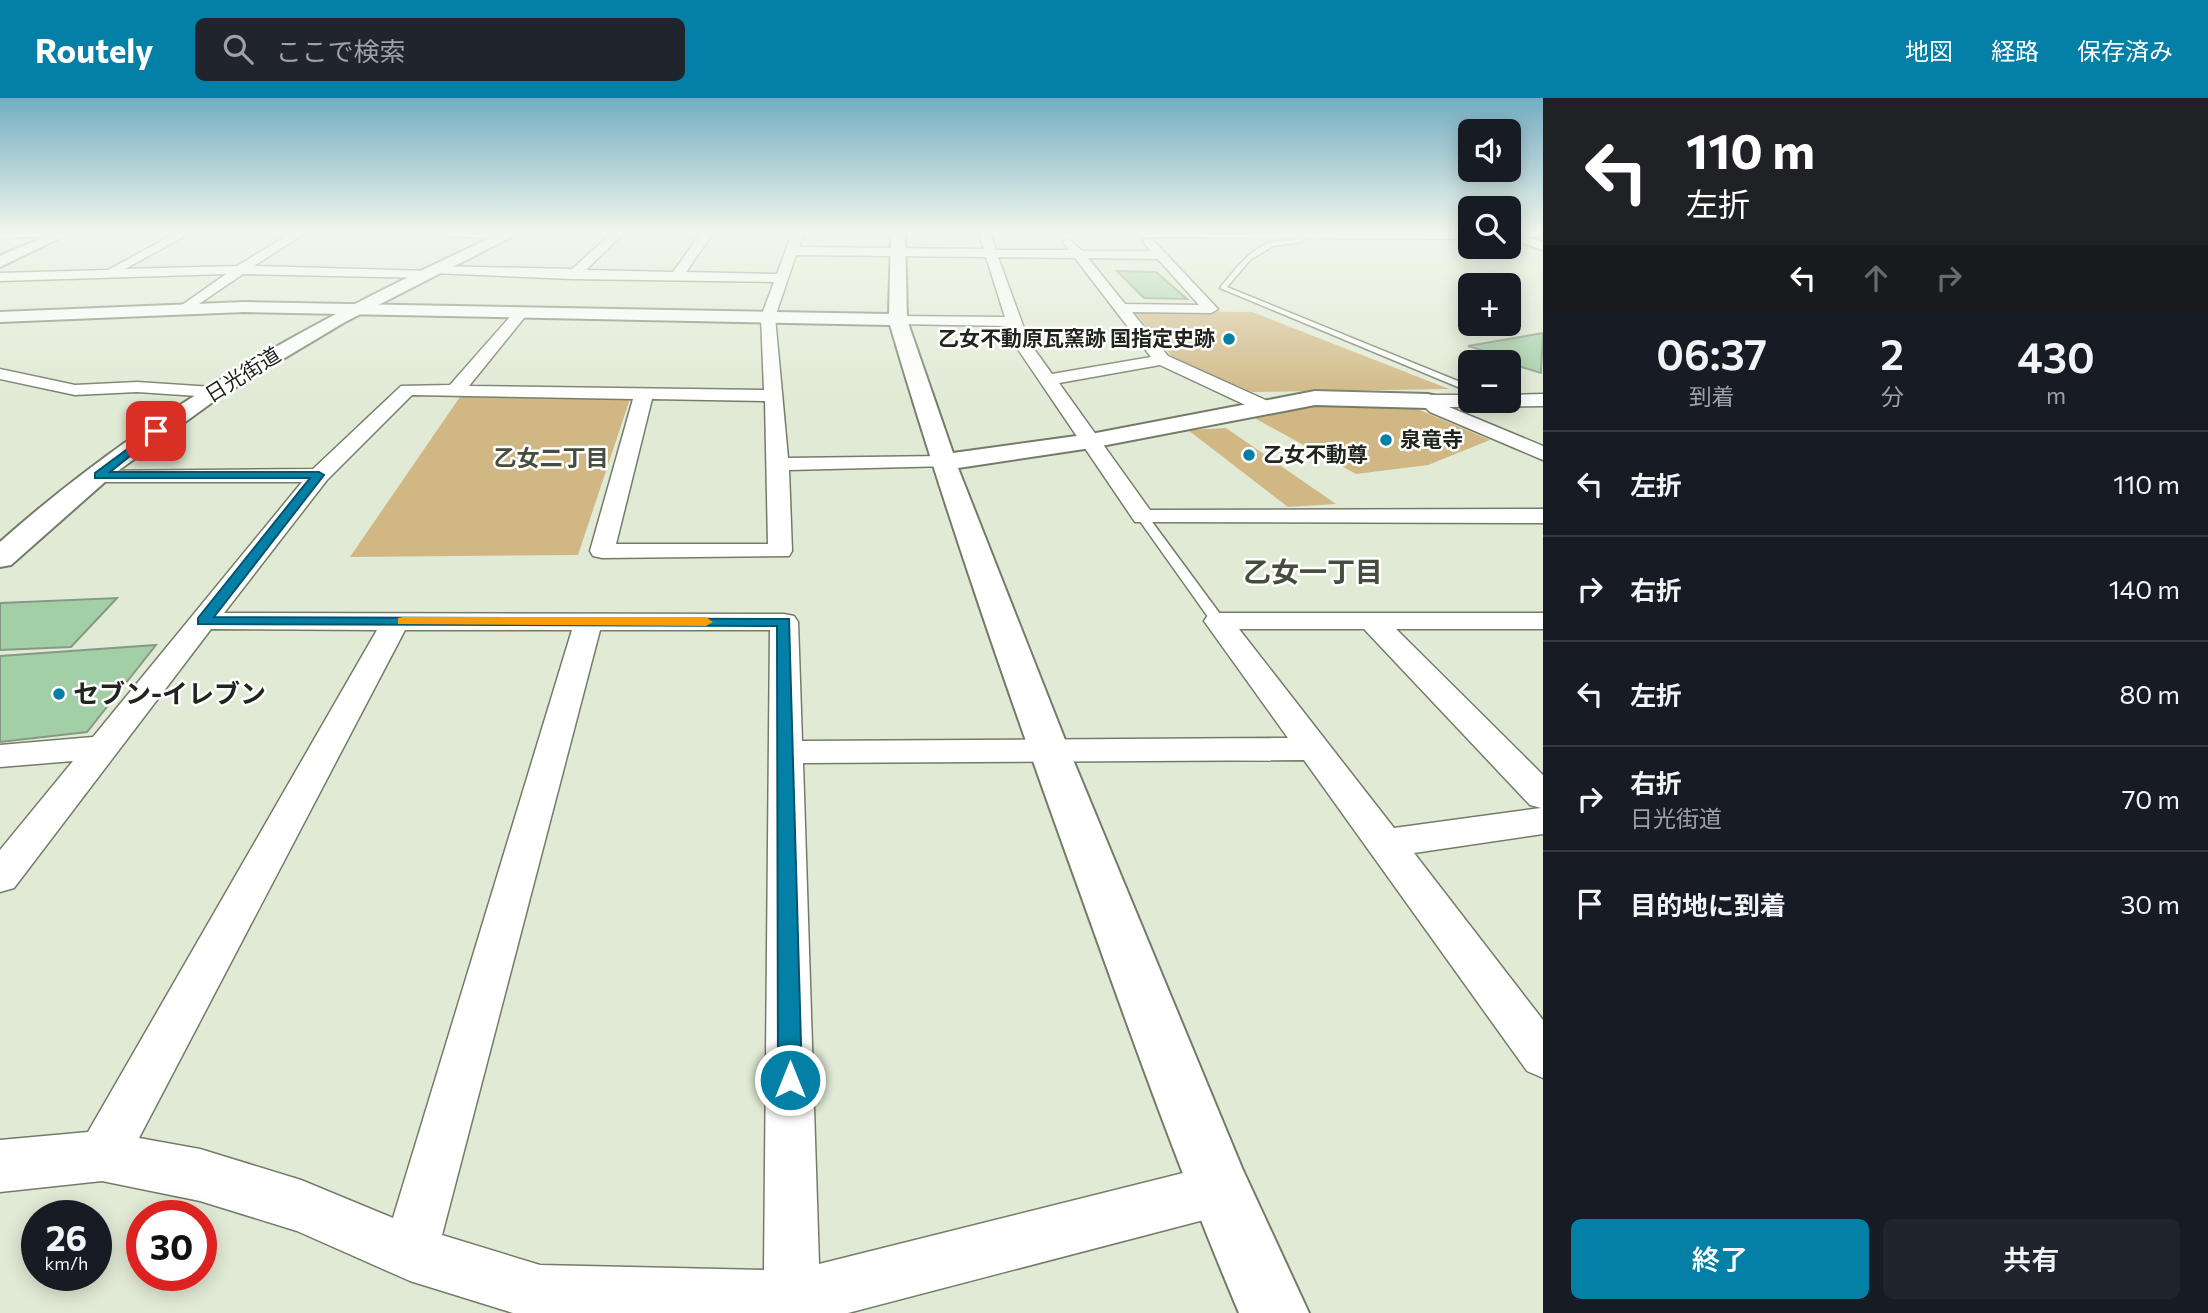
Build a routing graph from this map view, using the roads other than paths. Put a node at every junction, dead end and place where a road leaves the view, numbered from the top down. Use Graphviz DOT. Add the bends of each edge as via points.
graph roads {
  1 [pos="213,290"];
  2 [pos="395,290"];
  3 [pos="777,290"];
  4 [pos="898,290"];
  5 [pos="1003,290"];
  6 [pos="1105,290"];
  7 [pos="1193,290"];
  8 [pos="1227,290"];
  9 [pos="1119,307"];
  10 [pos="187,308"];
  11 [pos="356,309"];
  12 [pos="521,313"];
  13 [pos="0,317"];
  14 [pos="768,317"];
  15 [pos="898,320"];
  16 [pos="1013,322"];
  17 [pos="1162,360"];
  18 [pos="0,374"];
  19 [pos="1048,380"];
  20 [pos="1458,384"];
  21 [pos="455,391"];
  22 [pos="213,393"];
  23 [pos="644,394"];
  24 [pos="773,396"];
  25 [pos="1543,400"];
  26 [pos="1428,401"];
  27 [pos="1458,401"];
  28 [pos="1521,401"];
  29 [pos="1263,406"];
  30 [pos="1091,440"];
  31 [pos="1543,454"];
  32 [pos="943,462"];
  33 [pos="778,464"];
  34 [pos="319,475"];
  35 [pos="99,476"];
  36 [pos="1543,516"];
  37 [pos="1143,517"];
  38 [pos="6,547"];
  39 [pos="203,621"];
  40 [pos="396,621"];
  41 [pos="1218,621"];
  42 [pos="1373,621"];
  43 [pos="1543,621"];
  44 [pos="588,622"];
  45 [pos="103,747"];
  46 [pos="1311,749"];
  47 [pos="1049,750"];
  48 [pos="788,752"];
  49 [pos="0,757"];
  50 [pos="1543,796"];
  51 [pos="1543,821"];
  52 [pos="1383,844"];
  53 [pos="0,877"];
  54 [pos="1543,1056"];
  55 [pos="102,1156"];
  56 [pos="0,1167"];
  57 [pos="1219,1190"];
  58 [pos="411,1253"];
  59 [pos="792,1306"];
  60 [pos="1274,1313"];
  1 -- 10 [label="street"];
  2 -- 11 [label="main road, 日光街道"];
  3 -- 14 [label="street"];
  4 -- 15 [label="main road"];
  5 -- 16 [label="street"];
  6 -- 9 [label="street"];
  7 -- 9 [label="street" via="1211,309"];
  8 -- 20 [label="lane"];
  9 -- 17 [label="street"];
  10 -- 11 [label="main road"];
  10 -- 13 [label="main road"];
  11 -- 12 [label="main road"];
  11 -- 22 [label="main road, 日光街道"];
  12 -- 14 [label="main road"];
  12 -- 21 [label="street"];
  14 -- 15 [label="main road"];
  14 -- 24 [label="street"];
  15 -- 16 [label="street"];
  15 -- 32 [label="main road"];
  16 -- 19 [label="street"];
  17 -- 19 [label="street"];
  17 -- 29 [label="street"];
  18 -- 22 [label="street" via="75,390 137,387"];
  19 -- 30 [label="street"];
  21 -- 23 [label="street"];
  21 -- 34 [label="street" via="407,390"];
  22 -- 35 [label="main road, 日光街道"];
  23 -- 24 [label="street"];
  23 -- 33 [label="street" via="602,551 780,551"];
  24 -- 33 [label="street"];
  25 -- 28 [label="street"];
  26 -- 27 [label="street"];
  26 -- 29 [label="main road" via="1334,396"];
  26 -- 31 [label="street"];
  29 -- 30 [label="main road"];
  30 -- 32 [label="main road"];
  30 -- 37 [label="street"];
  32 -- 33 [label="street"];
  32 -- 47 [label="main road"];
  34 -- 35 [label="street"];
  34 -- 39 [label="street"];
  35 -- 38 [label="main road, 日光街道"];
  36 -- 37 [label="street"];
  37 -- 41 [label="lane"];
  39 -- 40 [label="street"];
  39 -- 45 [label="street"];
  40 -- 44 [label="street"];
  40 -- 55 [label="street"];
  41 -- 42 [label="street"];
  41 -- 46 [label="street"];
  42 -- 43 [label="street"];
  42 -- 50 [label="street"];
  44 -- 48 [label="street" via="784,622"];
  44 -- 58 [label="street"];
  45 -- 49 [label="street"];
  45 -- 53 [label="street"];
  46 -- 47 [label="street"];
  46 -- 52 [label="street"];
  47 -- 48 [label="street"];
  47 -- 57 [label="main road"];
  48 -- 59 [label="street"];
  51 -- 52 [label="street"];
  52 -- 54 [label="street"];
  55 -- 56 [label="street"];
  55 -- 58 [label="street" via="200,1175 301,1206"];
  57 -- 59 [label="street"];
  57 -- 60 [label="main road"];
  58 -- 59 [label="street" via="540,1293"];
}
